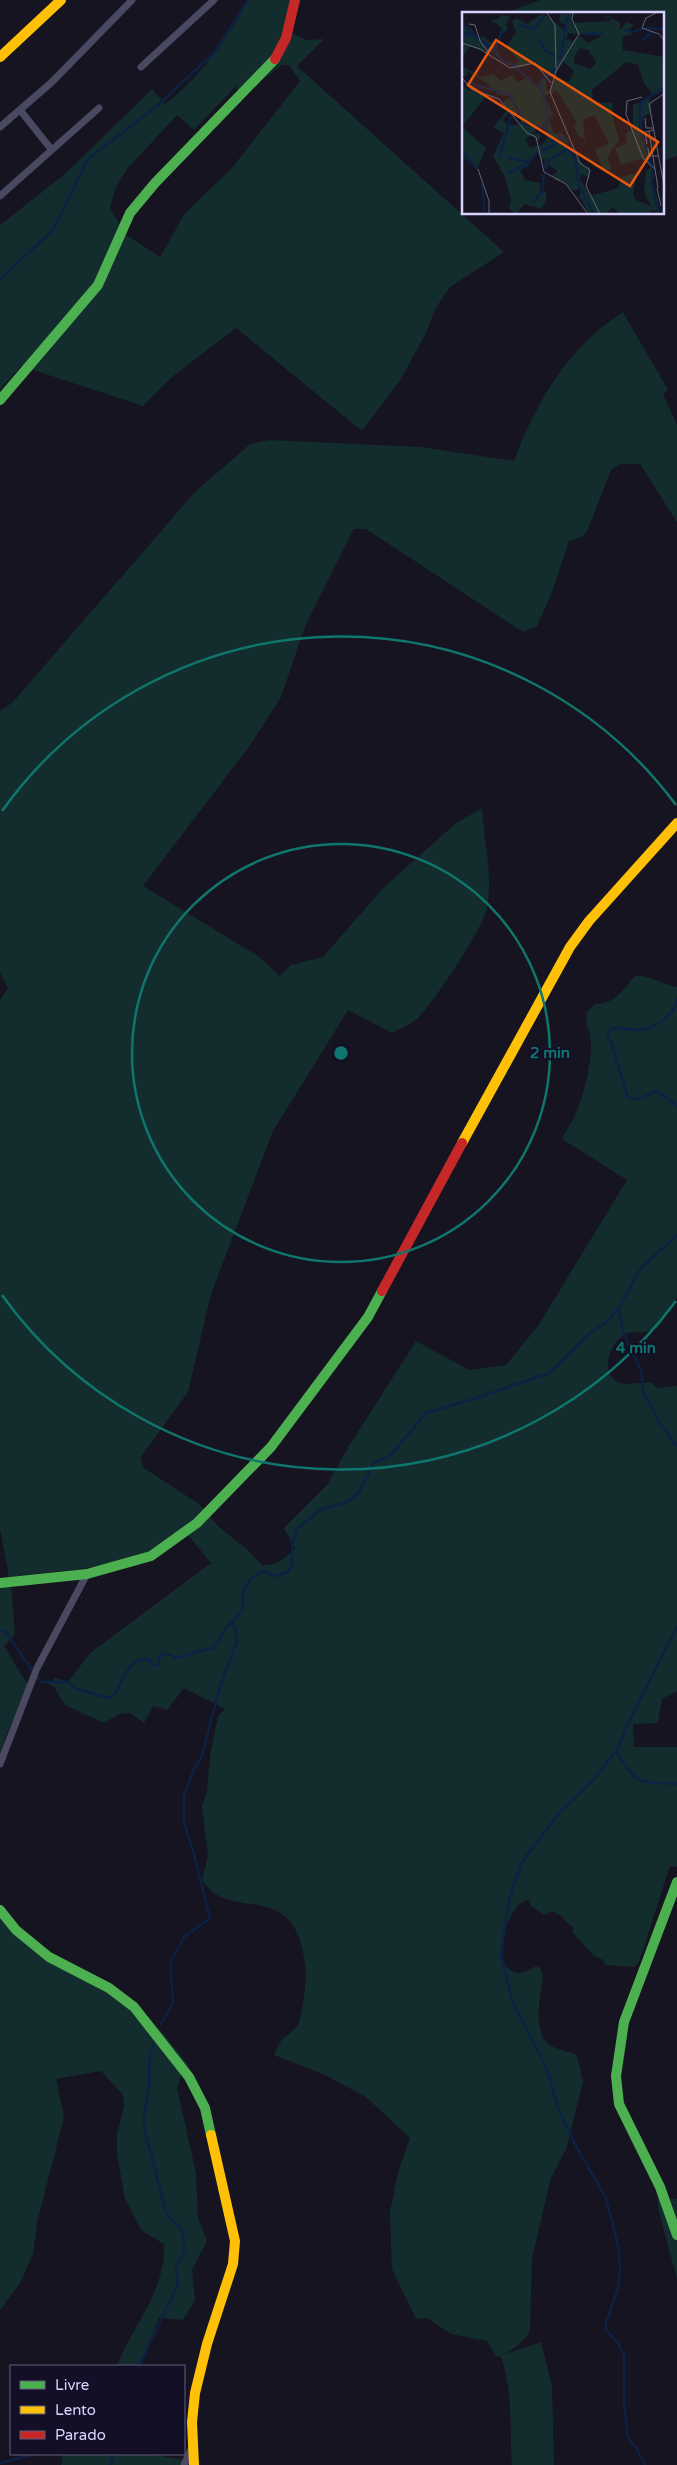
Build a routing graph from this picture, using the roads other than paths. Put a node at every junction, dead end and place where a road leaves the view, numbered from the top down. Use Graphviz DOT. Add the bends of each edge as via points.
graph roads {
  1 [pos="61,0"];
  2 [pos="132,0"];
  3 [pos="215,0"];
  4 [pos="294,0"];
  5 [pos="0,57"];
  6 [pos="141,67"];
  7 [pos="99,108"];
  8 [pos="20,110"];
  9 [pos="0,127"];
  10 [pos="51,149"];
  11 [pos="0,196"];
  12 [pos="0,400"];
  13 [pos="677,823"];
  14 [pos="87,1574"];
  15 [pos="0,1584"];
  16 [pos="0,1764"];
  17 [pos="677,1882"];
  18 [pos="0,1910"];
  19 [pos="677,2234"];
  20 [pos="193,2444"];
  21 [pos="184,2465"];
  22 [pos="194,2465"];
  1 -- 5 [label="street"];
  2 -- 8 [label="street"];
  3 -- 6 [label="street"];
  4 -- 12 [label="street" via="286,38 278,55 154,183 130,213 98,284"];
  7 -- 10 [label="street"];
  8 -- 9 [label="street"];
  8 -- 10 [label="street"];
  10 -- 11 [label="street"];
  13 -- 14 [label="street" via="589,921 570,947 368,1317 271,1447 197,1523 165,1548 135,1562"];
  14 -- 15 [label="street"];
  14 -- 16 [label="street" via="37,1668"];
  17 -- 19 [label="street" via="624,2022 616,2076 619,2104 660,2188"];
  18 -- 20 [label="street" via="16,1930 48,1957 109,1988 134,2008 189,2077 204,2108 235,2240 233,2264 195,2393"];
  20 -- 21 [label="street"];
  20 -- 22 [label="street"];
}
